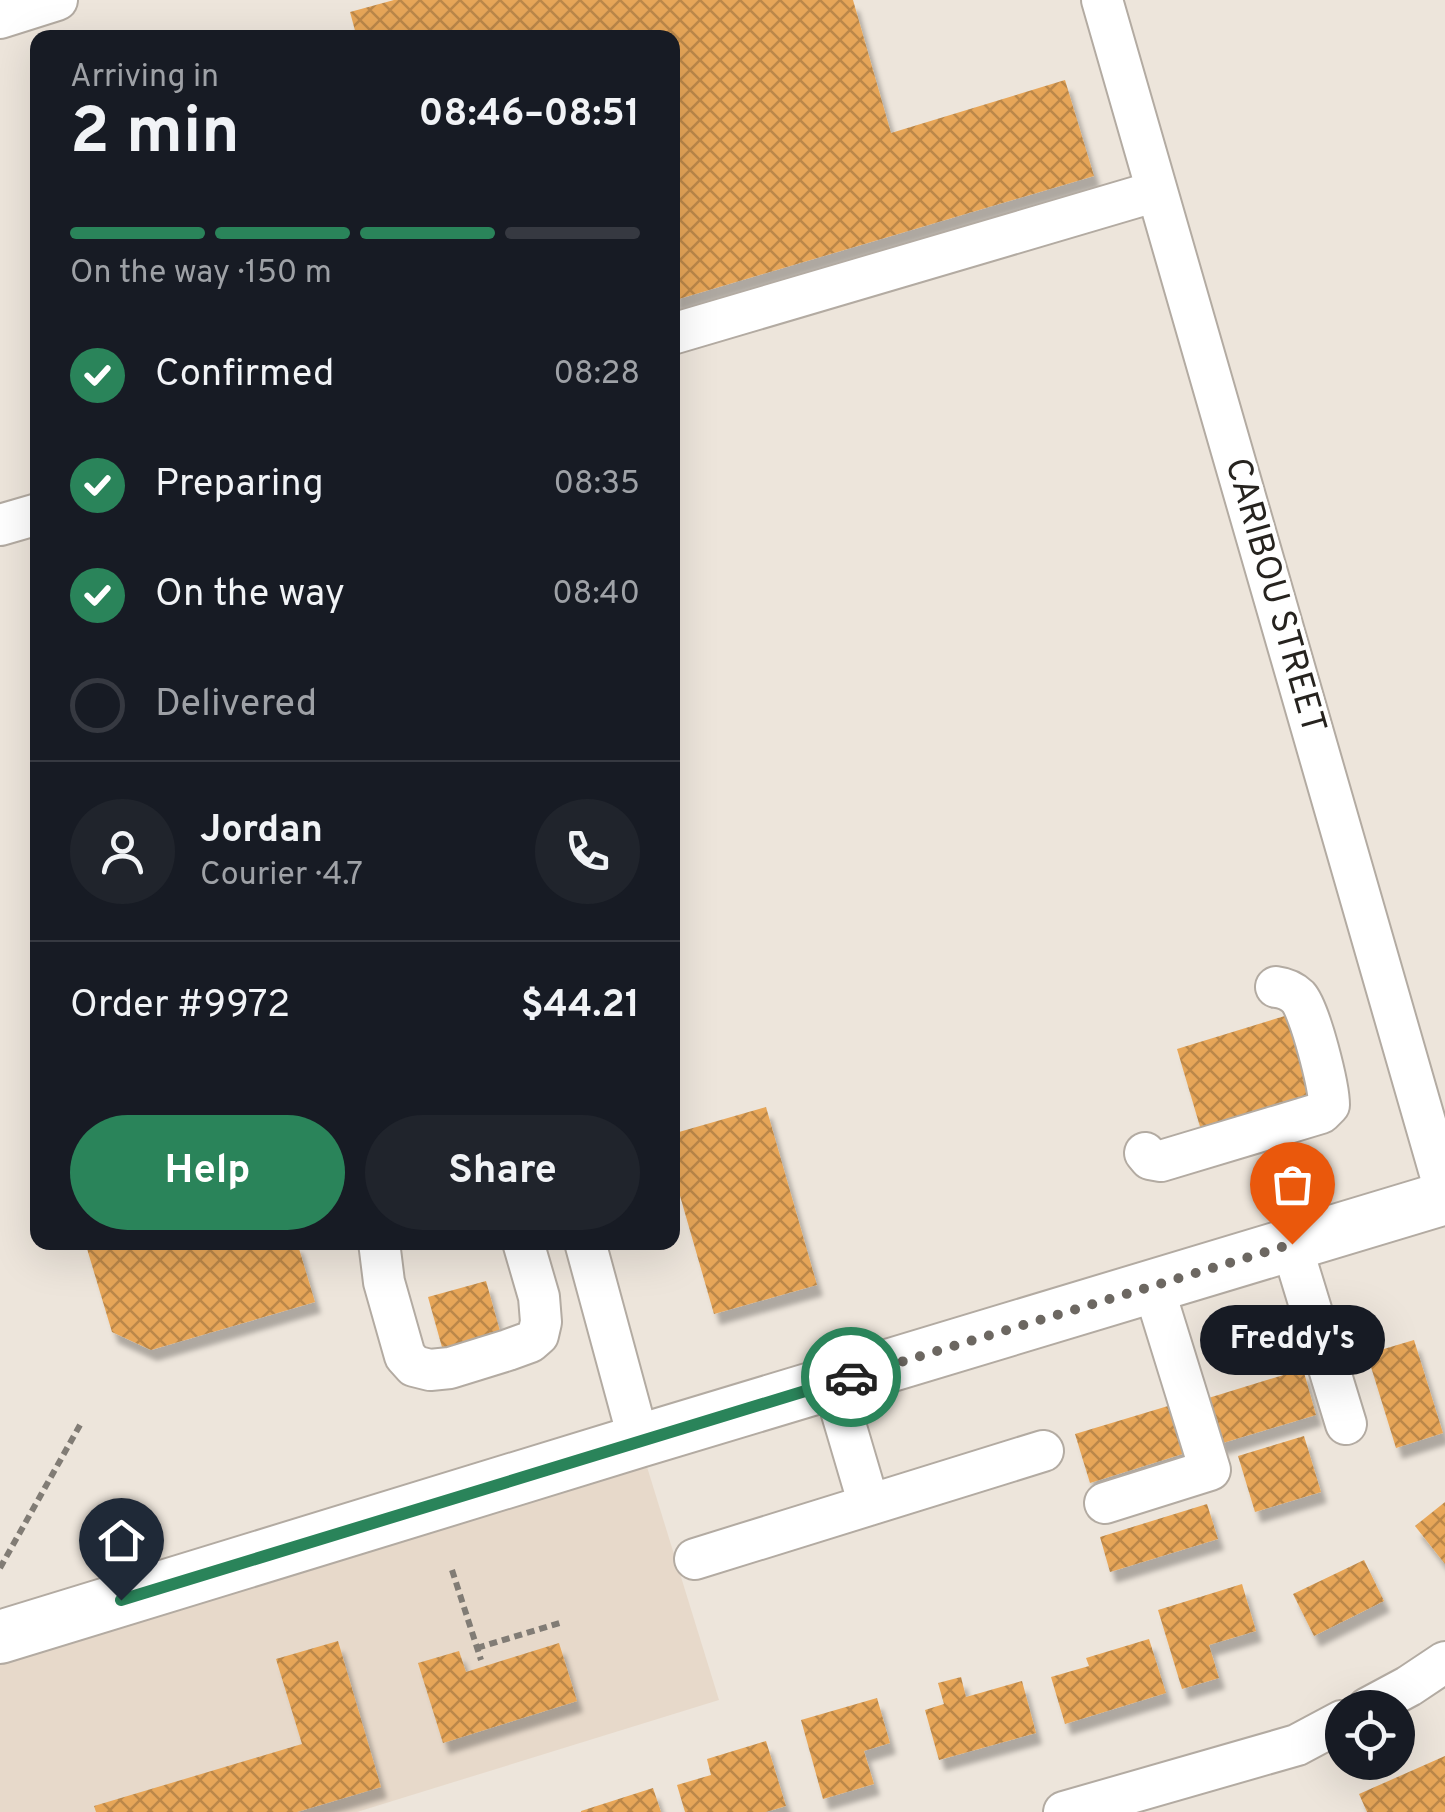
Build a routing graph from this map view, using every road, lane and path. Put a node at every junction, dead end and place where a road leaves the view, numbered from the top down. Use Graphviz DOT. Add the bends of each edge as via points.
graph roads {
  1 [pos="57,0"];
  2 [pos="1102,0"];
  3 [pos="0,18"];
  4 [pos="1157,191"];
  5 [pos="680,332"];
  6 [pos="30,516"];
  7 [pos="0,525"];
  8 [pos="1276,986"];
  9 [pos="1144,1154"];
  10 [pos="1445,1194"];
  11 [pos="1292,1244"];
  12 [pos="380,1250"];
  13 [pos="525,1250"];
  14 [pos="586,1250"];
  15 [pos="1154,1286"];
  16 [pos="833,1383"];
  17 [pos="1346,1424"];
  18 [pos="80,1425"];
  19 [pos="639,1441"];
  20 [pos="1044,1451"];
  21 [pos="1105,1503"];
  22 [pos="869,1505"];
  23 [pos="695,1559"];
  24 [pos="0,1568"];
  25 [pos="452,1570"];
  26 [pos="564,1622"];
  27 [pos="0,1638"];
  28 [pos="476,1648"];
  29 [pos="481,1660"];
  30 [pos="1445,1662"];
  31 [pos="1402,1690"];
  32 [pos="1325,1730"];
  33 [pos="1064,1812"];
  1 -- 3 [label="street"];
  2 -- 4 [label="street, CARIBOU STREET"];
  4 -- 5 [label="street"];
  4 -- 10 [label="street, CARIBOU STREET"];
  6 -- 7 [label="street"];
  8 -- 9 [label="street" via="1305,1007 1329,1105 1161,1162"];
  10 -- 11 [label="main road"];
  11 -- 15 [label="main road"];
  11 -- 17 [label="street"];
  12 -- 13 [label="street" via="404,1356 430,1370 508,1350 538,1335 539,1296"];
  14 -- 19 [label="street"];
  15 -- 16 [label="main road"];
  15 -- 21 [label="street" via="1210,1470"];
  16 -- 19 [label="main road"];
  16 -- 22 [label="street"];
  18 -- 24 [label="path"];
  19 -- 27 [label="main road"];
  20 -- 22 [label="street"];
  22 -- 23 [label="street"];
  25 -- 28 [label="path"];
  26 -- 28 [label="path"];
  28 -- 29 [label="path"];
  30 -- 31 [label="street"];
  32 -- 33 [label="street" via="1297,1745"];
}
